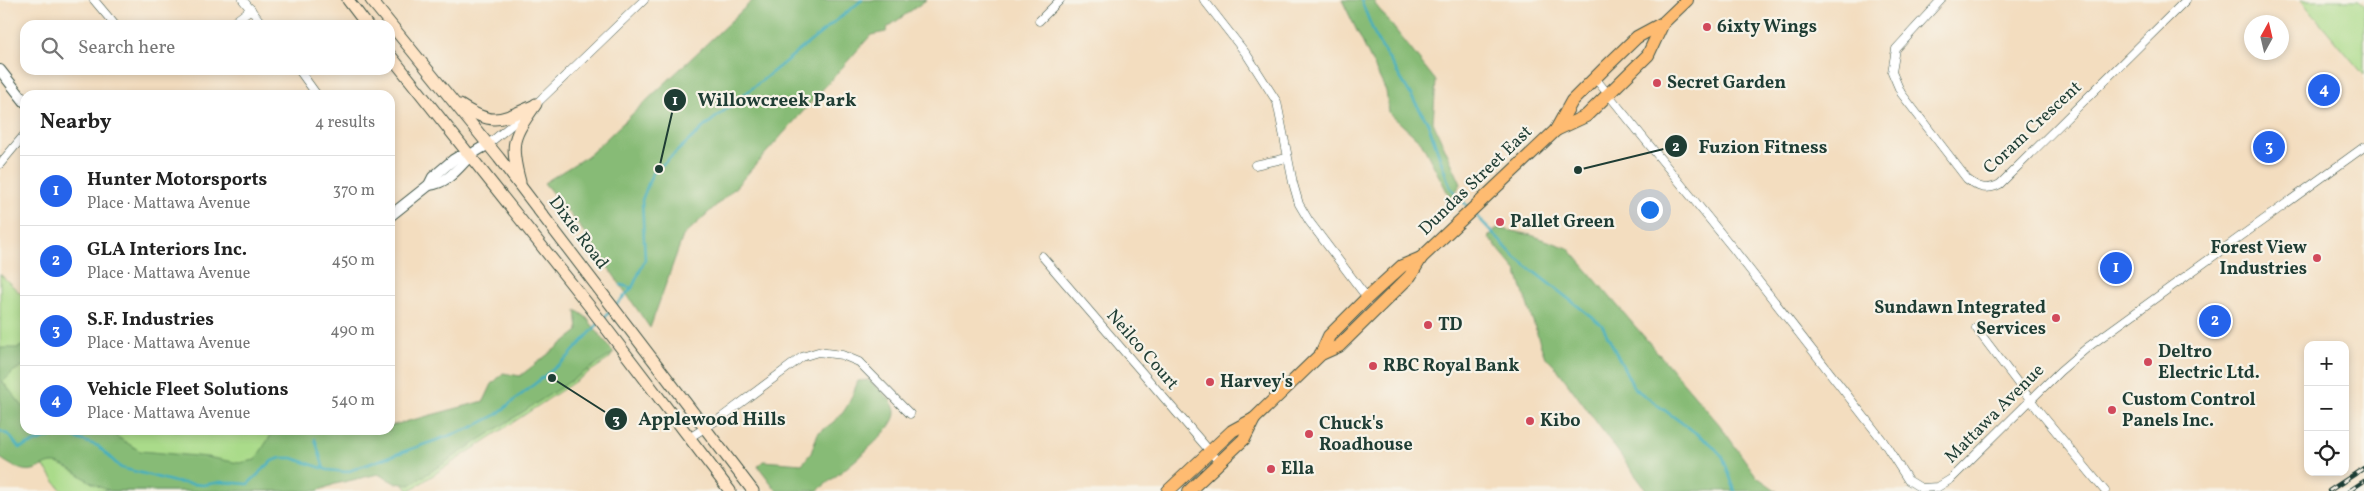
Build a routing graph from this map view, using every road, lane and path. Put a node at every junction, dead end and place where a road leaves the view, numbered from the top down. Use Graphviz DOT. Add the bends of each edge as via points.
graph roads {
  1 [pos="94,0"];
  2 [pos="243,0"];
  3 [pos="348,0"];
  4 [pos="371,0"];
  5 [pos="644,0"];
  6 [pos="1060,0"];
  7 [pos="1204,0"];
  8 [pos="1940,0"];
  9 [pos="2186,0"];
  10 [pos="1680,2"];
  11 [pos="250,9"];
  12 [pos="111,20"];
  13 [pos="236,20"];
  14 [pos="259,20"];
  15 [pos="363,20"];
  16 [pos="387,20"];
  17 [pos="1038,21"];
  18 [pos="1663,23"];
  19 [pos="395,30"];
  20 [pos="395,61"];
  21 [pos="0,70"];
  22 [pos="303,75"];
  23 [pos="1595,78"];
  24 [pos="313,90"];
  25 [pos="1608,93"];
  26 [pos="20,96"];
  27 [pos="452,100"];
  28 [pos="536,104"];
  29 [pos="1556,130"];
  30 [pos="20,140"];
  31 [pos="487,144"];
  32 [pos="2364,147"];
  33 [pos="470,156"];
  34 [pos="1287,158"];
  35 [pos="0,164"];
  36 [pos="1255,165"];
  37 [pos="522,189"];
  38 [pos="395,212"];
  39 [pos="1042,256"];
  40 [pos="1421,258"];
  41 [pos="1367,298"];
  42 [pos="1376,311"];
  43 [pos="1976,328"];
  44 [pos="1321,354"];
  45 [pos="2031,400"];
  46 [pos="910,414"];
  47 [pos="1254,419"];
  48 [pos="706,428"];
  49 [pos="689,438"];
  50 [pos="1210,452"];
  51 [pos="1220,463"];
  52 [pos="730,491"];
  53 [pos="753,491"];
  54 [pos="1168,491"];
  55 [pos="1189,491"];
  56 [pos="2105,491"];
  1 -- 12 [label="street"];
  2 -- 11 [label="street"];
  3 -- 15 [label="main road"];
  4 -- 16 [label="main road, Dixie Road"];
  5 -- 28 [label="street"];
  6 -- 17 [label="street"];
  7 -- 34 [label="street" via="1247,55 1277,102"];
  8 -- 9 [label="street, Coram Crescent" via="1896,49 1893,76 1901,93 1968,178 1985,188 2000,184"];
  10 -- 18 [label="main road, Dundas Street East"];
  11 -- 13 [label="street"];
  11 -- 14 [label="street"];
  18 -- 23 [label="main road, Dundas Street East" via="1637,37"];
  18 -- 25 [label="main road, Dundas Street East" via="1648,55"];
  19 -- 27 [label="main road, Dixie Road"];
  20 -- 33 [label="main road, Dixie Road"];
  21 -- 26 [label="street"];
  22 -- 24 [label="street"];
  23 -- 25 [label="street, Mattawa Avenue"];
  23 -- 29 [label="main road, Dundas Street East" via="1572,101"];
  25 -- 29 [label="main road, Dundas Street East" via="1586,116"];
  25 -- 45 [label="street, Mattawa Avenue" via="1883,441 1908,480 1922,488 1938,487 1951,479"];
  27 -- 28 [label="main road" via="476,116 495,120"];
  27 -- 31 [label="main road, Dixie Road"];
  28 -- 31 [label="street"];
  28 -- 37 [label="main road" via="518,130 513,146"];
  29 -- 40 [label="main road, Dundas Street East"];
  30 -- 35 [label="street"];
  31 -- 33 [label="street"];
  31 -- 37 [label="main road, Dixie Road"];
  32 -- 45 [label="street, Mattawa Avenue" via="2088,346"];
  33 -- 38 [label="street" via="453,160 433,176 429,186"];
  33 -- 49 [label="main road, Dixie Road"];
  34 -- 36 [label="street"];
  34 -- 41 [label="street" via="1299,204"];
  37 -- 48 [label="main road, Dixie Road"];
  39 -- 50 [label="street, Neilco Court"];
  40 -- 41 [label="main road, Dundas Street East" via="1402,266"];
  40 -- 42 [label="main road, Dundas Street East" via="1410,276"];
  41 -- 42 [label="street"];
  41 -- 44 [label="main road, Dundas Street East" via="1329,336"];
  42 -- 44 [label="main road, Dundas Street East" via="1339,346"];
  43 -- 45 [label="street"];
  44 -- 47 [label="main road, Dundas Street East"];
  45 -- 56 [label="street"];
  46 -- 48 [label="street" via="859,362 842,355 818,352 802,357"];
  47 -- 50 [label="main road, Dundas Street East" via="1232,431"];
  47 -- 51 [label="main road, Dundas Street East" via="1244,439"];
  48 -- 49 [label="street"];
  48 -- 53 [label="main road, Dixie Road"];
  49 -- 52 [label="main road, Dixie Road"];
  50 -- 51 [label="street, Neilco Court"];
  50 -- 54 [label="main road, Dundas Street East"];
  51 -- 55 [label="main road, Dundas Street East"];
}
